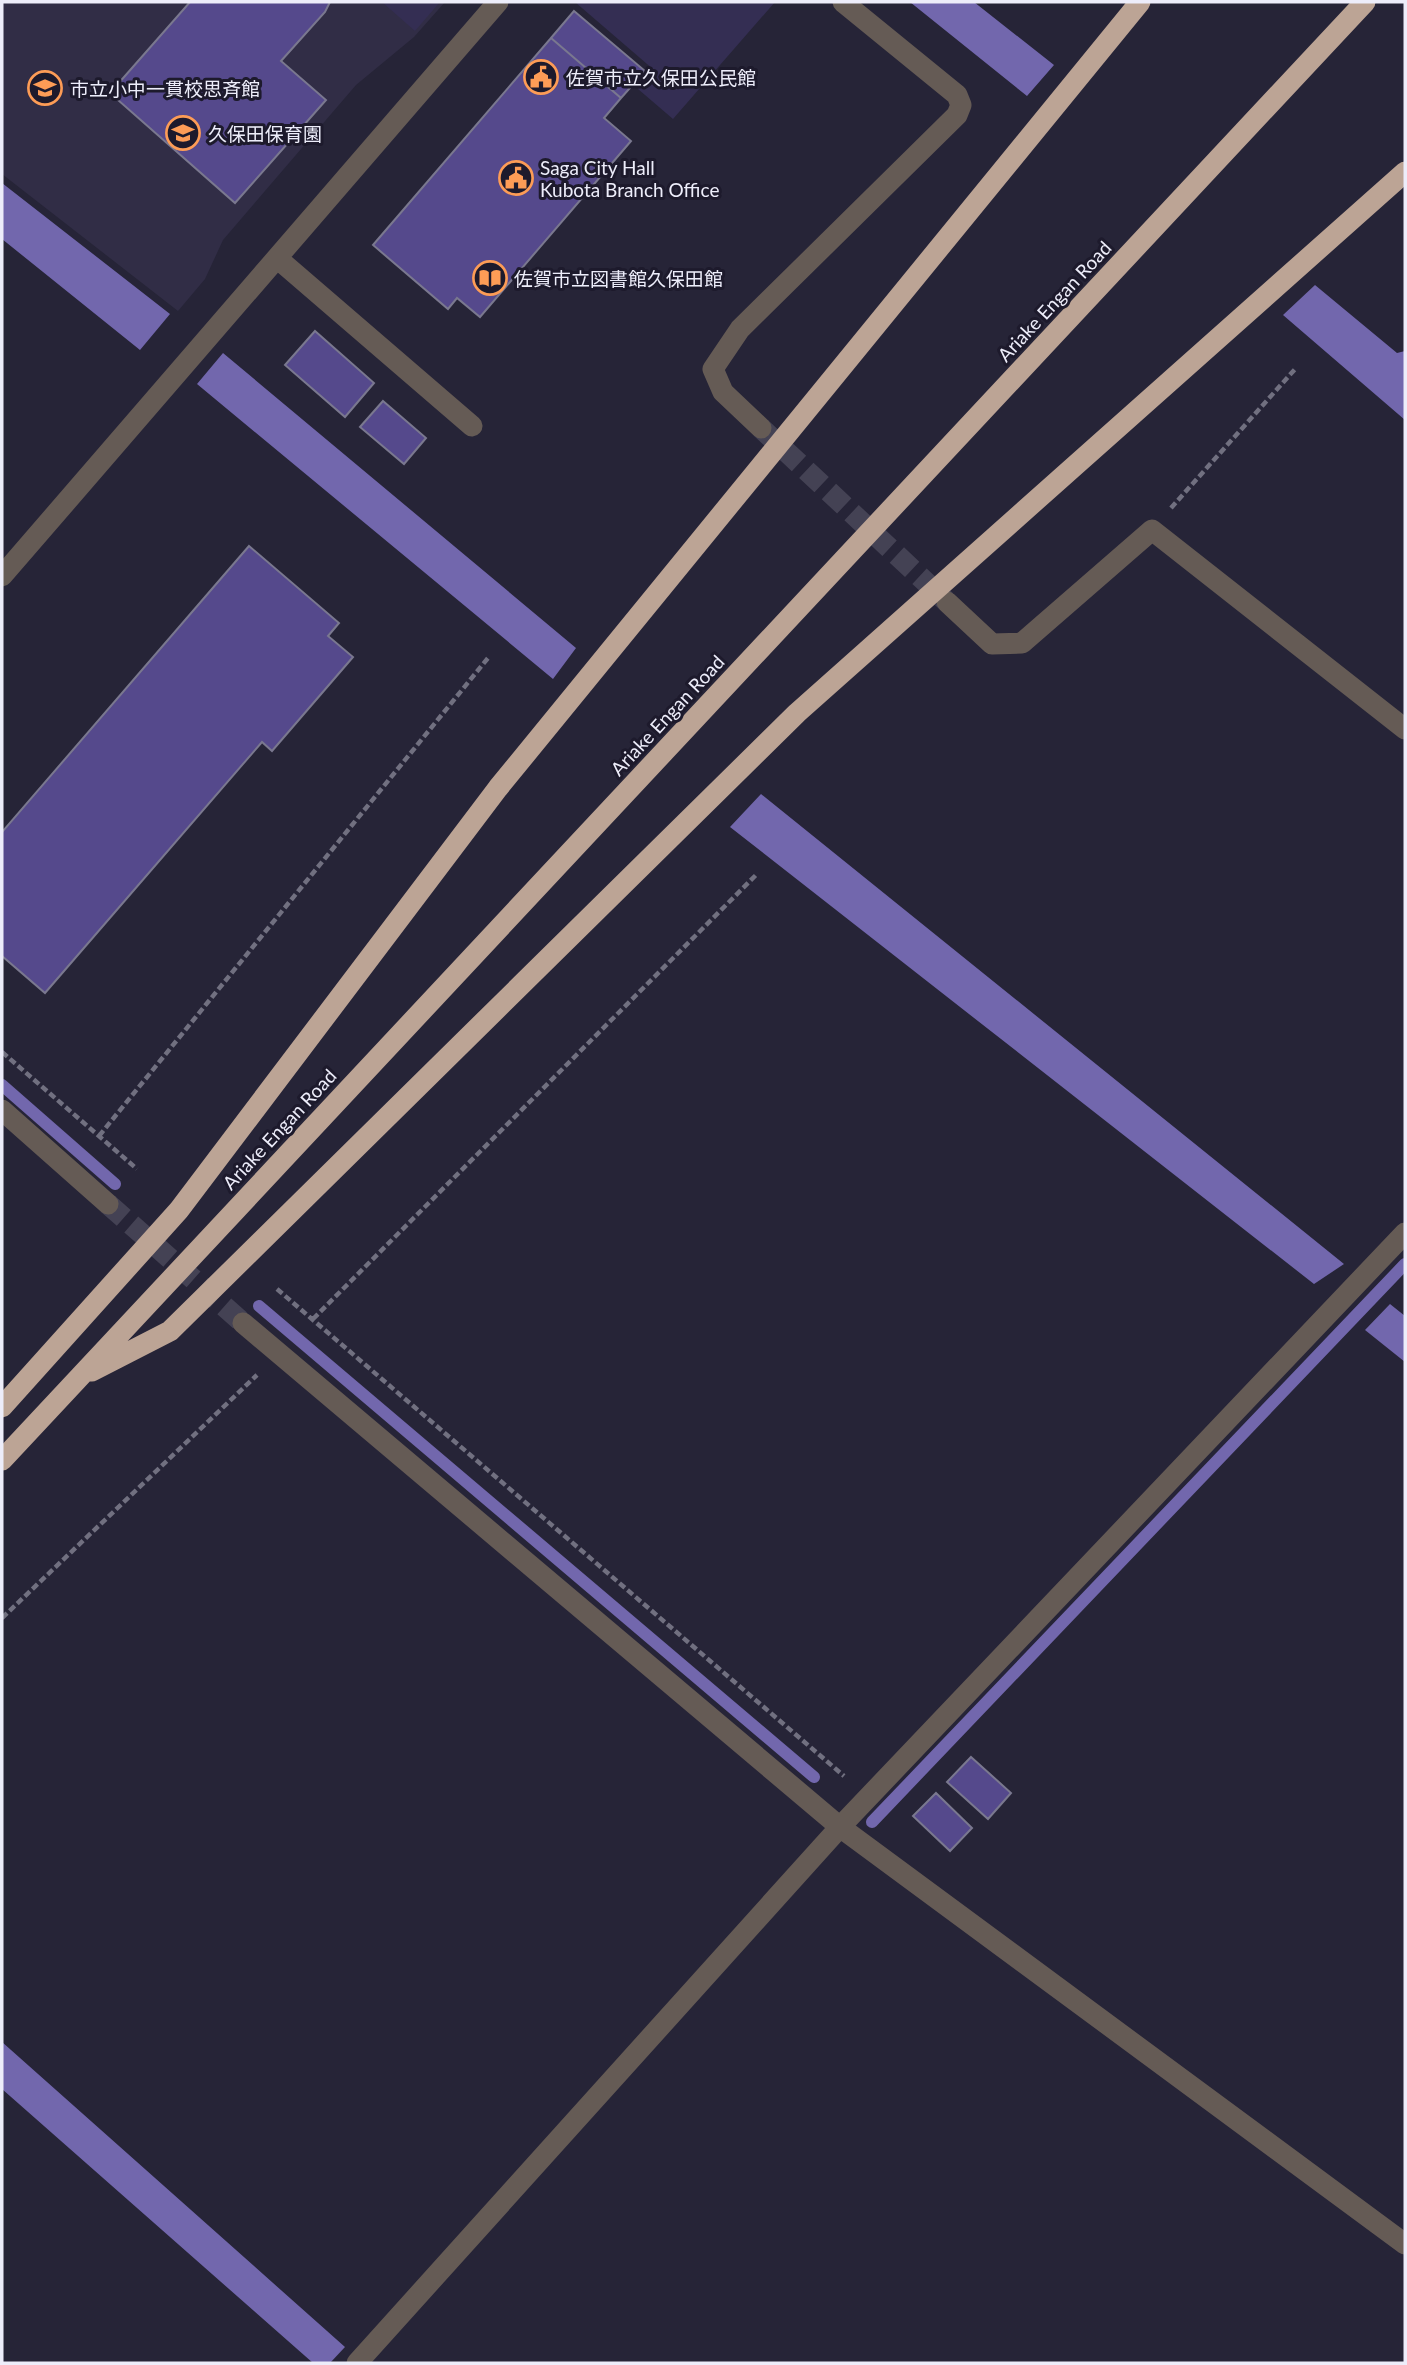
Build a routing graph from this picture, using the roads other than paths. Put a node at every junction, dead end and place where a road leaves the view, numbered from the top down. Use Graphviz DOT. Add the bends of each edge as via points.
graph roads {
  1 [pos="498,2"];
  2 [pos="843,2"];
  3 [pos="1140,2"];
  4 [pos="1365,2"];
  5 [pos="1405,172"];
  6 [pos="277,258"];
  7 [pos="472,426"];
  8 [pos="761,428"];
  9 [pos="2,576"];
  10 [pos="947,602"];
  11 [pos="1405,729"];
  12 [pos="2,1110"];
  13 [pos="108,1204"];
  14 [pos="1405,1233"];
  15 [pos="243,1324"];
  16 [pos="78,1378"];
  17 [pos="2,1407"];
  18 [pos="2,1460"];
  19 [pos="840,1827"];
  20 [pos="1405,2244"];
  21 [pos="357,2363"];
  1 -- 6 [label="street"];
  2 -- 8 [label="street" via="957,95 961,105 957,115 740,329 713,369 723,392"];
  3 -- 17 [label="highway" via="498,789 179,1210"];
  4 -- 16 [label="highway, Ariake Engan Road"];
  5 -- 16 [label="highway" via="797,713 170,1331"];
  6 -- 7 [label="street"];
  6 -- 9 [label="street"];
  10 -- 11 [label="street" via="992,644 1022,643 1152,530"];
  12 -- 13 [label="street"];
  14 -- 19 [label="street"];
  15 -- 19 [label="street"];
  16 -- 18 [label="highway, Ariake Engan Road"];
  19 -- 20 [label="street"];
  19 -- 21 [label="street"];
}
